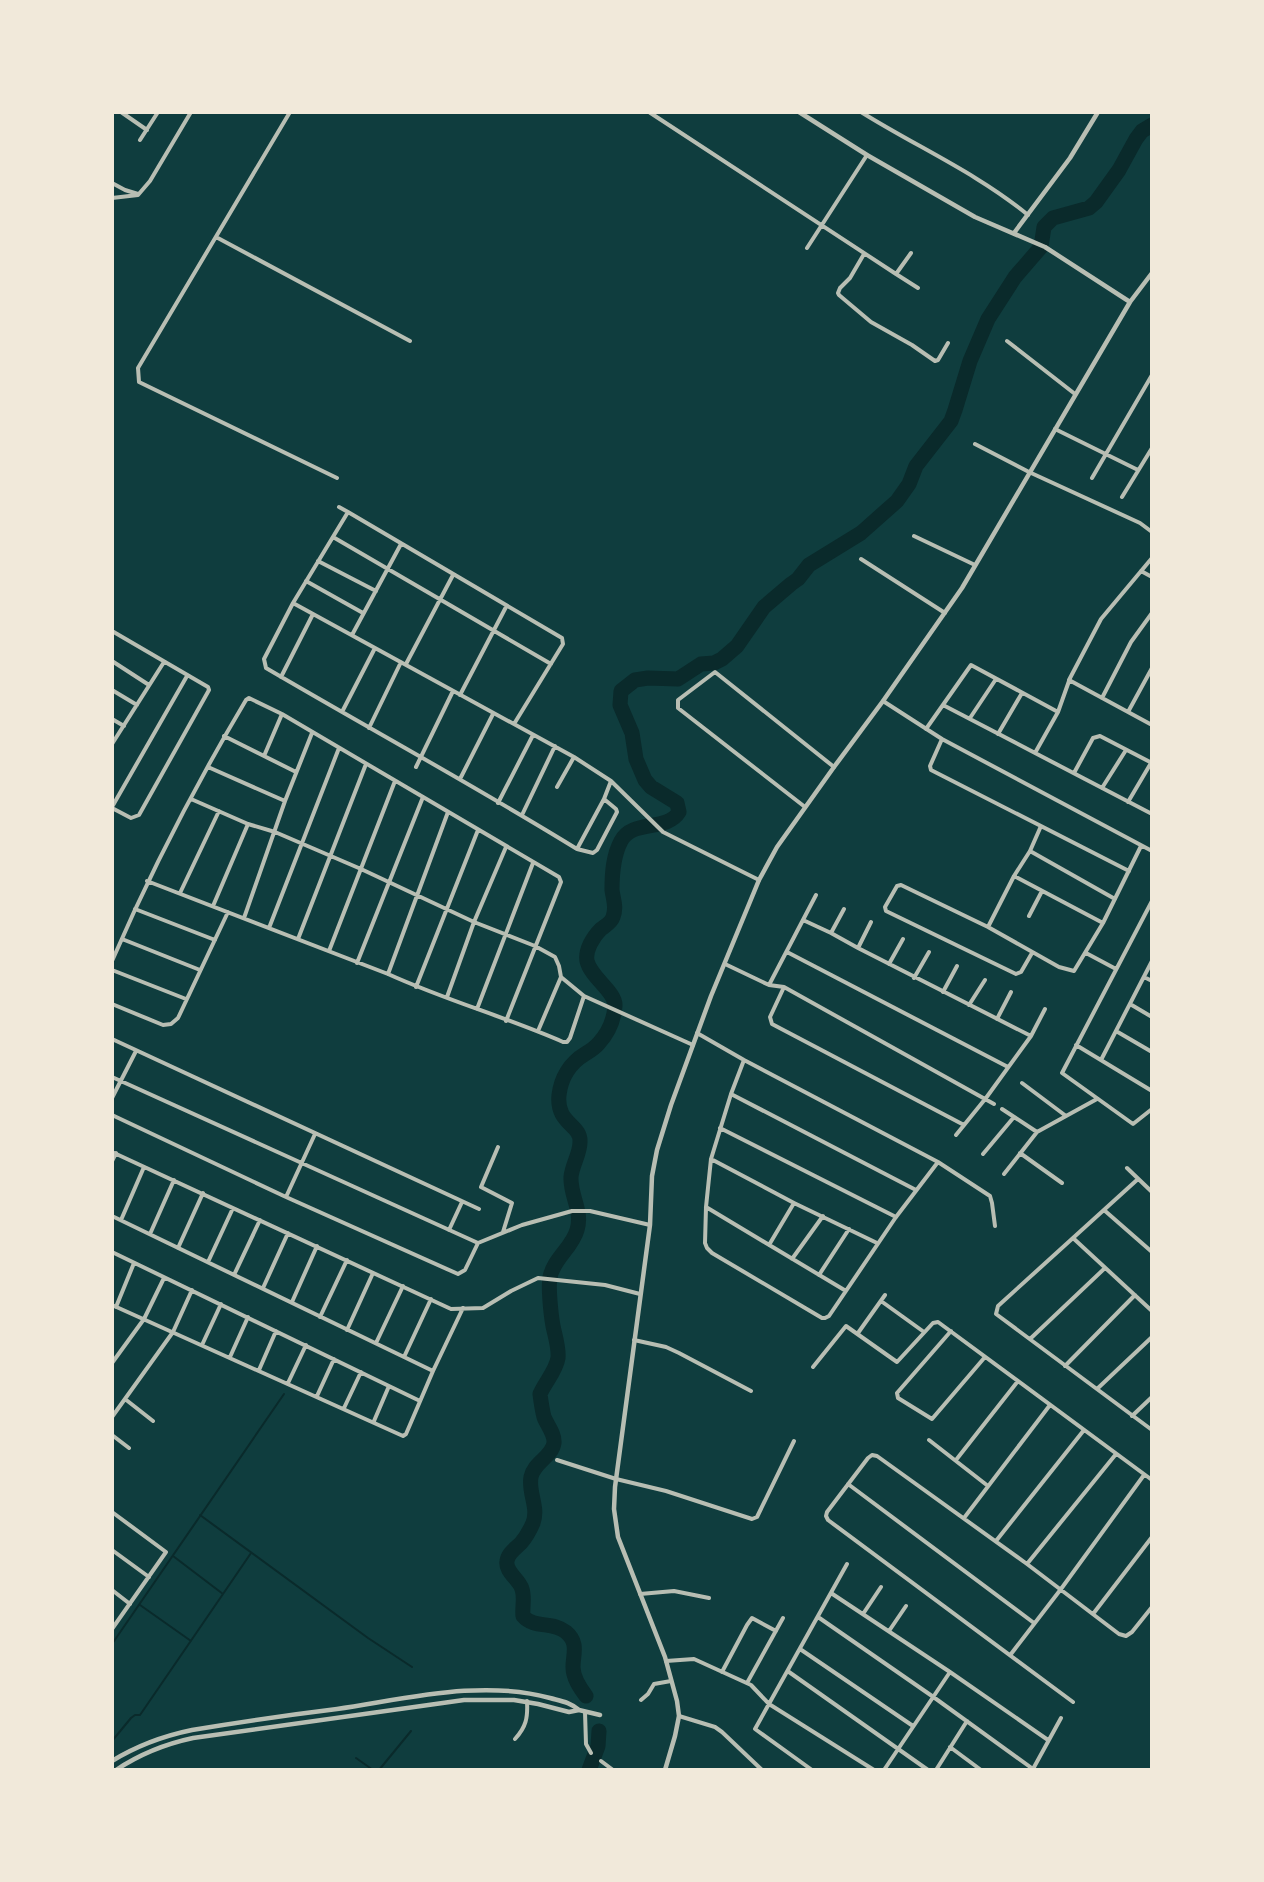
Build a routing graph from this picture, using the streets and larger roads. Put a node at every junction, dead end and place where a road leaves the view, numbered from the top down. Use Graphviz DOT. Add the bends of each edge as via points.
graph roads {
  1 [pos="121,112"];
  2 [pos="158,112"];
  3 [pos="191,112"];
  4 [pos="290,112"];
  5 [pos="649,112"];
  6 [pos="799,112"];
  7 [pos="861,112"];
  8 [pos="1098,112"];
  9 [pos="147,130"];
  10 [pos="140,140"];
  11 [pos="867,155"];
  12 [pos="112,183"];
  13 [pos="138,195"];
  14 [pos="112,198"];
  15 [pos="1028,215"];
  16 [pos="823,226"];
  17 [pos="1014,233"];
  18 [pos="216,237"];
  19 [pos="807,248"];
  20 [pos="911,253"];
  21 [pos="864,254"];
  22 [pos="1152,273"];
  23 [pos="896,274"];
  24 [pos="918,288"];
  25 [pos="1130,302"];
  26 [pos="410,341"];
  27 [pos="1006,341"];
  28 [pos="948,343"];
  29 [pos="1152,375"];
  30 [pos="1075,394"];
  31 [pos="1055,429"];
  32 [pos="975,444"];
  33 [pos="1152,448"];
  34 [pos="1105,454"];
  35 [pos="1138,470"];
  36 [pos="1029,472"];
  37 [pos="337,478"];
  38 [pos="1092,478"];
  39 [pos="1122,497"];
  40 [pos="339,507"];
  41 [pos="348,512"];
  42 [pos="1152,532"];
  43 [pos="914,536"];
  44 [pos="333,537"];
  45 [pos="401,544"];
  46 [pos="1152,558"];
  47 [pos="861,559"];
  48 [pos="318,561"];
  49 [pos="975,565"];
  50 [pos="388,568"];
  51 [pos="1141,571"];
  52 [pos="453,575"];
  53 [pos="1152,577"];
  54 [pos="306,581"];
  55 [pos="375,591"];
  56 [pos="441,598"];
  57 [pos="293,603"];
  58 [pos="506,607"];
  59 [pos="364,613"];
  60 [pos="946,613"];
  61 [pos="1152,613"];
  62 [pos="313,614"];
  63 [pos="494,629"];
  64 [pos="112,631"];
  65 [pos="352,635"];
  66 [pos="375,648"];
  67 [pos="112,662"];
  68 [pos="164,662"];
  69 [pos="403,663"];
  70 [pos="551,664"];
  71 [pos="1152,668"];
  72 [pos="187,676"];
  73 [pos="281,677"];
  74 [pos="996,679"];
  75 [pos="1069,680"];
  76 [pos="149,685"];
  77 [pos="112,690"];
  78 [pos="453,691"];
  79 [pos="1022,693"];
  80 [pos="460,695"];
  81 [pos="1102,698"];
  82 [pos="883,701"];
  83 [pos="137,705"];
  84 [pos="943,705"];
  85 [pos="342,712"];
  86 [pos="1058,712"];
  87 [pos="1128,712"];
  88 [pos="282,714"];
  89 [pos="494,714"];
  90 [pos="970,718"];
  91 [pos="112,719"];
  92 [pos="514,724"];
  93 [pos="1152,725"];
  94 [pos="124,726"];
  95 [pos="369,728"];
  96 [pos="926,729"];
  97 [pos="312,733"];
  98 [pos="998,734"];
  99 [pos="533,735"];
  100 [pos="224,736"];
  101 [pos="942,739"];
  102 [pos="112,744"];
  103 [pos="555,746"];
  104 [pos="339,748"];
  105 [pos="1126,750"];
  106 [pos="1035,753"];
  107 [pos="264,756"];
  108 [pos="574,757"];
  109 [pos="420,758"];
  110 [pos="1151,763"];
  111 [pos="366,764"];
  112 [pos="208,767"];
  113 [pos="416,767"];
  114 [pos="834,767"];
  115 [pos="296,772"];
  116 [pos="1074,773"];
  117 [pos="460,779"];
  118 [pos="395,781"];
  119 [pos="611,782"];
  120 [pos="557,787"];
  121 [pos="1102,788"];
  122 [pos="423,797"];
  123 [pos="191,799"];
  124 [pos="604,799"];
  125 [pos="285,801"];
  126 [pos="1128,802"];
  127 [pos="498,803"];
  128 [pos="112,807"];
  129 [pos="805,807"];
  130 [pos="219,811"];
  131 [pos="448,813"];
  132 [pos="1152,814"];
  133 [pos="522,815"];
  134 [pos="248,824"];
  135 [pos="1041,826"];
  136 [pos="478,830"];
  137 [pos="275,832"];
  138 [pos="301,844"];
  139 [pos="1141,846"];
  140 [pos="506,847"];
  141 [pos="578,849"];
  142 [pos="1030,851"];
  143 [pos="1152,851"];
  144 [pos="331,856"];
  145 [pos="533,862"];
  146 [pos="361,869"];
  147 [pos="1129,871"];
  148 [pos="1014,876"];
  149 [pos="759,880"];
  150 [pos="147,881"];
  151 [pos="388,882"];
  152 [pos="1042,891"];
  153 [pos="180,893"];
  154 [pos="816,895"];
  155 [pos="417,896"];
  156 [pos="1115,899"];
  157 [pos="1152,901"];
  158 [pos="213,906"];
  159 [pos="135,909"];
  160 [pos="447,909"];
  161 [pos="844,909"];
  162 [pos="1147,910"];
  163 [pos="228,912"];
  164 [pos="1152,913"];
  165 [pos="1029,916"];
  166 [pos="244,918"];
  167 [pos="803,920"];
  168 [pos="474,922"];
  169 [pos="872,922"];
  170 [pos="1103,923"];
  171 [pos="988,927"];
  172 [pos="269,928"];
  173 [pos="504,933"];
  174 [pos="831,933"];
  175 [pos="122,939"];
  176 [pos="298,939"];
  177 [pos="903,939"];
  178 [pos="215,940"];
  179 [pos="535,946"];
  180 [pos="858,948"];
  181 [pos="329,951"];
  182 [pos="787,952"];
  183 [pos="929,952"];
  184 [pos="1032,953"];
  185 [pos="1086,953"];
  186 [pos="112,961"];
  187 [pos="1152,961"];
  188 [pos="357,963"];
  189 [pos="724,964"];
  190 [pos="889,964"];
  191 [pos="957,966"];
  192 [pos="1116,969"];
  193 [pos="112,970"];
  194 [pos="200,970"];
  195 [pos="388,974"];
  196 [pos="561,976"];
  197 [pos="1144,976"];
  198 [pos="914,978"];
  199 [pos="985,980"];
  200 [pos="1152,981"];
  201 [pos="769,985"];
  202 [pos="416,987"];
  203 [pos="784,987"];
  204 [pos="943,992"];
  205 [pos="1011,992"];
  206 [pos="584,996"];
  207 [pos="447,997"];
  208 [pos="186,999"];
  209 [pos="112,1004"];
  210 [pos="1130,1004"];
  211 [pos="969,1005"];
  212 [pos="477,1009"];
  213 [pos="1045,1009"];
  214 [pos="1152,1017"];
  215 [pos="997,1019"];
  216 [pos="506,1020"];
  217 [pos="538,1031"];
  218 [pos="1116,1031"];
  219 [pos="697,1033"];
  220 [pos="1031,1036"];
  221 [pos="112,1039"];
  222 [pos="693,1044"];
  223 [pos="1076,1045"];
  224 [pos="136,1050"];
  225 [pos="1152,1052"];
  226 [pos="744,1060"];
  227 [pos="1101,1060"];
  228 [pos="1008,1067"];
  229 [pos="112,1077"];
  230 [pos="121,1081"];
  231 [pos="1022,1083"];
  232 [pos="1152,1091"];
  233 [pos="730,1094"];
  234 [pos="112,1098"];
  235 [pos="986,1098"];
  236 [pos="1098,1099"];
  237 [pos="994,1104"];
  238 [pos="1002,1109"];
  239 [pos="1152,1109"];
  240 [pos="112,1115"];
  241 [pos="1014,1116"];
  242 [pos="1066,1116"];
  243 [pos="964,1125"];
  244 [pos="720,1128"];
  245 [pos="1037,1132"];
  246 [pos="315,1134"];
  247 [pos="956,1135"];
  248 [pos="498,1147"];
  249 [pos="114,1152"];
  250 [pos="1020,1153"];
  251 [pos="983,1154"];
  252 [pos="711,1159"];
  253 [pos="112,1161"];
  254 [pos="938,1161"];
  255 [pos="302,1163"];
  256 [pos="144,1167"];
  257 [pos="1127,1168"];
  258 [pos="1004,1174"];
  259 [pos="1138,1179"];
  260 [pos="174,1180"];
  261 [pos="1062,1183"];
  262 [pos="916,1190"];
  263 [pos="1152,1192"];
  264 [pos="203,1193"];
  265 [pos="286,1197"];
  266 [pos="462,1202"];
  267 [pos="794,1203"];
  268 [pos="706,1207"];
  269 [pos="233,1208"];
  270 [pos="479,1209"];
  271 [pos="1104,1210"];
  272 [pos="112,1216"];
  273 [pos="822,1216"];
  274 [pos="896,1217"];
  275 [pos="121,1220"];
  276 [pos="260,1220"];
  277 [pos="650,1225"];
  278 [pos="995,1226"];
  279 [pos="849,1229"];
  280 [pos="449,1230"];
  281 [pos="288,1233"];
  282 [pos="502,1233"];
  283 [pos="150,1234"];
  284 [pos="1073,1238"];
  285 [pos="478,1243"];
  286 [pos="877,1243"];
  287 [pos="769,1245"];
  288 [pos="317,1246"];
  289 [pos="178,1248"];
  290 [pos="112,1252"];
  291 [pos="1152,1252"];
  292 [pos="792,1259"];
  293 [pos="347,1260"];
  294 [pos="208,1262"];
  295 [pos="134,1263"];
  296 [pos="1105,1268"];
  297 [pos="373,1273"];
  298 [pos="234,1275"];
  299 [pos="819,1275"];
  300 [pos="164,1278"];
  301 [pos="403,1286"];
  302 [pos="263,1288"];
  303 [pos="192,1290"];
  304 [pos="846,1291"];
  305 [pos="640,1294"];
  306 [pos="885,1295"];
  307 [pos="1135,1295"];
  308 [pos="431,1299"];
  309 [pos="881,1301"];
  310 [pos="292,1302"];
  311 [pos="221,1304"];
  312 [pos="114,1306"];
  313 [pos="463,1308"];
  314 [pos="1152,1311"];
  315 [pos="248,1317"];
  316 [pos="320,1317"];
  317 [pos="144,1319"];
  318 [pos="347,1330"];
  319 [pos="276,1331"];
  320 [pos="951,1331"];
  321 [pos="173,1332"];
  322 [pos="924,1332"];
  323 [pos="858,1333"];
  324 [pos="1152,1338"];
  325 [pos="1030,1339"];
  326 [pos="634,1340"];
  327 [pos="375,1343"];
  328 [pos="202,1345"];
  329 [pos="306,1345"];
  330 [pos="404,1357"];
  331 [pos="985,1357"];
  332 [pos="230,1358"];
  333 [pos="334,1359"];
  334 [pos="112,1363"];
  335 [pos="1065,1366"];
  336 [pos="813,1367"];
  337 [pos="259,1370"];
  338 [pos="433,1371"];
  339 [pos="361,1372"];
  340 [pos="1018,1381"];
  341 [pos="288,1383"];
  342 [pos="389,1386"];
  343 [pos="1097,1389"];
  344 [pos="751,1391"];
  345 [pos="317,1396"];
  346 [pos="1152,1397"];
  347 [pos="125,1399"];
  348 [pos="420,1401"];
  349 [pos="1050,1405"];
  350 [pos="344,1408"];
  351 [pos="1132,1416"];
  352 [pos="112,1417"];
  353 [pos="153,1421"];
  354 [pos="374,1421"];
  355 [pos="1084,1430"];
  356 [pos="1152,1430"];
  357 [pos="112,1435"];
  358 [pos="929,1440"];
  359 [pos="794,1441"];
  360 [pos="129,1448"];
  361 [pos="1116,1454"];
  362 [pos="557,1460"];
  363 [pos="956,1460"];
  364 [pos="1144,1474"];
  365 [pos="615,1479"];
  366 [pos="1152,1480"];
  367 [pos="848,1484"];
  368 [pos="988,1486"];
  369 [pos="112,1512"];
  370 [pos="964,1518"];
  371 [pos="1152,1537"];
  372 [pos="996,1541"];
  373 [pos="112,1550"];
  374 [pos="847,1564"];
  375 [pos="1027,1564"];
  376 [pos="148,1577"];
  377 [pos="881,1587"];
  378 [pos="1061,1589"];
  379 [pos="112,1590"];
  380 [pos="831,1593"];
  381 [pos="640,1594"];
  382 [pos="709,1598"];
  383 [pos="130,1604"];
  384 [pos="906,1606"];
  385 [pos="1152,1607"];
  386 [pos="863,1614"];
  387 [pos="1094,1614"];
  388 [pos="818,1617"];
  389 [pos="783,1618"];
  390 [pos="1034,1623"];
  391 [pos="113,1629"];
  392 [pos="776,1631"];
  393 [pos="889,1631"];
  394 [pos="800,1649"];
  395 [pos="1011,1654"];
  396 [pos="666,1661"];
  397 [pos="722,1672"];
  398 [pos="789,1672"];
  399 [pos="950,1672"];
  400 [pos="671,1681"];
  401 [pos="747,1683"];
  402 [pos="932,1696"];
  403 [pos="641,1700"];
  404 [pos="527,1701"];
  405 [pos="1073,1702"];
  406 [pos="769,1704"];
  407 [pos="582,1711"];
  408 [pos="600,1715"];
  409 [pos="680,1716"];
  410 [pos="1061,1718"];
  411 [pos="967,1721"];
  412 [pos="913,1726"];
  413 [pos="515,1739"];
  414 [pos="1048,1740"];
  415 [pos="950,1747"];
  416 [pos="898,1748"];
  417 [pos="591,1753"];
  418 [pos="112,1761"];
  419 [pos="601,1761"];
  420 [pos="1033,1769"];
  421 [pos="116,1770"];
  422 [pos="613,1770"];
  423 [pos="664,1770"];
  424 [pos="762,1770"];
  425 [pos="813,1770"];
  426 [pos="874,1770"];
  427 [pos="884,1770"];
  428 [pos="928,1770"];
  429 [pos="936,1770"];
  430 [pos="981,1770"];
  1 -- 9 [label="street"];
  2 -- 9 [label="street"];
  3 -- 13 [label="street" via="150,182"];
  4 -- 18 [label="street"];
  5 -- 16 [label="street"];
  6 -- 11 [label="street"];
  7 -- 15 [label="street" via="961,169"];
  8 -- 15 [label="street"];
  9 -- 10 [label="street"];
  11 -- 16 [label="street"];
  11 -- 17 [label="street" via="975,218"];
  12 -- 13 [label="street"];
  13 -- 14 [label="street"];
  15 -- 17 [label="street"];
  16 -- 19 [label="street"];
  16 -- 21 [label="street"];
  17 -- 25 [label="street" via="1045,247"];
  18 -- 26 [label="street"];
  18 -- 37 [label="street" via="138,368 139,382"];
  20 -- 23 [label="street"];
  21 -- 23 [label="street"];
  21 -- 28 [label="street" via="838,295 871,322 935,361"];
  22 -- 25 [label="street"];
  23 -- 24 [label="street"];
  25 -- 30 [label="street"];
  27 -- 30 [label="street"];
  29 -- 34 [label="street"];
  30 -- 31 [label="street"];
  31 -- 34 [label="street"];
  31 -- 36 [label="street"];
  32 -- 36 [label="street"];
  33 -- 35 [label="street"];
  34 -- 35 [label="street"];
  34 -- 38 [label="street"];
  35 -- 39 [label="street"];
  36 -- 42 [label="street"];
  36 -- 49 [label="street"];
  40 -- 41 [label="street"];
  41 -- 44 [label="street"];
  41 -- 45 [label="street"];
  43 -- 49 [label="street"];
  44 -- 48 [label="street"];
  44 -- 50 [label="street"];
  45 -- 50 [label="street"];
  45 -- 52 [label="street"];
  46 -- 51 [label="street"];
  47 -- 60 [label="street"];
  48 -- 54 [label="street"];
  48 -- 55 [label="street"];
  49 -- 60 [label="street"];
  50 -- 55 [label="street"];
  50 -- 56 [label="street"];
  51 -- 53 [label="street"];
  51 -- 75 [label="street" via="1101,619"];
  52 -- 56 [label="street"];
  52 -- 58 [label="street"];
  54 -- 57 [label="street"];
  54 -- 59 [label="street"];
  55 -- 59 [label="street"];
  56 -- 63 [label="street"];
  56 -- 69 [label="street"];
  57 -- 62 [label="street"];
  57 -- 73 [label="street" via="264,659 266,668"];
  58 -- 63 [label="street"];
  58 -- 70 [label="street" via="562,638 563,644"];
  59 -- 65 [label="street"];
  60 -- 82 [label="street"];
  61 -- 81 [label="street" via="1131,642"];
  62 -- 65 [label="street"];
  62 -- 73 [label="street"];
  63 -- 70 [label="street"];
  63 -- 80 [label="street"];
  64 -- 68 [label="street"];
  65 -- 66 [label="street"];
  66 -- 69 [label="street"];
  66 -- 85 [label="street"];
  67 -- 76 [label="street"];
  68 -- 72 [label="street"];
  68 -- 76 [label="street"];
  69 -- 78 [label="street"];
  69 -- 95 [label="street"];
  70 -- 92 [label="street"];
  71 -- 87 [label="street"];
  72 -- 128 [label="street"];
  72 -- 128 [label="street" via="209,690 139,815 131,818"];
  73 -- 85 [label="street"];
  74 -- 79 [label="street"];
  74 -- 84 [label="street" via="971,665"];
  74 -- 90 [label="street"];
  75 -- 81 [label="street"];
  75 -- 86 [label="street"];
  76 -- 83 [label="street"];
  77 -- 83 [label="street"];
  78 -- 80 [label="street"];
  78 -- 109 [label="street"];
  79 -- 86 [label="street"];
  79 -- 98 [label="street"];
  80 -- 89 [label="street"];
  81 -- 87 [label="street"];
  82 -- 96 [label="street"];
  82 -- 114 [label="street"];
  83 -- 94 [label="street"];
  84 -- 90 [label="street"];
  84 -- 96 [label="street"];
  85 -- 95 [label="street"];
  86 -- 106 [label="street"];
  87 -- 93 [label="street"];
  88 -- 97 [label="street"];
  88 -- 100 [label="street" via="249,698"];
  88 -- 107 [label="street"];
  89 -- 92 [label="street"];
  89 -- 117 [label="street"];
  90 -- 98 [label="street"];
  91 -- 94 [label="street"];
  92 -- 99 [label="street"];
  94 -- 102 [label="street"];
  95 -- 109 [label="street"];
  96 -- 101 [label="street"];
  97 -- 104 [label="street"];
  97 -- 115 [label="street"];
  98 -- 106 [label="street"];
  99 -- 103 [label="street"];
  99 -- 127 [label="street"];
  100 -- 107 [label="street"];
  100 -- 112 [label="street"];
  101 -- 135 [label="street" via="931,770"];
  101 -- 139 [label="street"];
  103 -- 108 [label="street"];
  103 -- 133 [label="street"];
  104 -- 111 [label="street"];
  104 -- 138 [label="street"];
  105 -- 110 [label="street"];
  105 -- 116 [label="street" via="1096,736"];
  105 -- 121 [label="street"];
  106 -- 116 [label="street"];
  107 -- 115 [label="street"];
  108 -- 119 [label="street"];
  108 -- 120 [label="street"];
  109 -- 113 [label="street"];
  109 -- 117 [label="street"];
  110 -- 126 [label="street"];
  111 -- 118 [label="street"];
  111 -- 144 [label="street"];
  112 -- 123 [label="street"];
  112 -- 125 [label="street"];
  114 -- 129 [label="street"];
  114 -- 129 [label="street" via="714,672 678,700 678,708"];
  115 -- 125 [label="street"];
  116 -- 121 [label="street"];
  117 -- 127 [label="street"];
  118 -- 122 [label="street"];
  118 -- 146 [label="street"];
  119 -- 124 [label="street"];
  119 -- 149 [label="street" via="663,832"];
  121 -- 126 [label="street"];
  122 -- 131 [label="street"];
  122 -- 151 [label="street"];
  123 -- 130 [label="street"];
  123 -- 150 [label="street"];
  124 -- 141 [label="street"];
  124 -- 141 [label="street" via="617,812 597,850 593,853"];
  125 -- 137 [label="street"];
  126 -- 132 [label="street"];
  127 -- 133 [label="street"];
  129 -- 149 [label="street"];
  130 -- 134 [label="street"];
  130 -- 153 [label="street"];
  131 -- 136 [label="street"];
  131 -- 155 [label="street"];
  133 -- 141 [label="street"];
  134 -- 137 [label="street"];
  134 -- 158 [label="street"];
  135 -- 142 [label="street"];
  135 -- 147 [label="street"];
  136 -- 140 [label="street"];
  136 -- 160 [label="street"];
  137 -- 138 [label="street"];
  137 -- 166 [label="street"];
  138 -- 144 [label="street"];
  138 -- 172 [label="street"];
  139 -- 143 [label="street"];
  139 -- 147 [label="street"];
  140 -- 145 [label="street"];
  140 -- 168 [label="street"];
  142 -- 148 [label="street"];
  142 -- 156 [label="street"];
  144 -- 146 [label="street"];
  144 -- 176 [label="street"];
  145 -- 173 [label="street"];
  145 -- 179 [label="street" via="561,879"];
  146 -- 151 [label="street"];
  146 -- 181 [label="street"];
  147 -- 156 [label="street"];
  148 -- 152 [label="street"];
  148 -- 171 [label="street"];
  149 -- 189 [label="street"];
  150 -- 153 [label="street"];
  150 -- 159 [label="street"];
  151 -- 155 [label="street"];
  151 -- 188 [label="street"];
  152 -- 165 [label="street"];
  152 -- 170 [label="street"];
  153 -- 158 [label="street"];
  154 -- 167 [label="street"];
  155 -- 160 [label="street"];
  155 -- 195 [label="street"];
  156 -- 170 [label="street"];
  157 -- 162 [label="street"];
  158 -- 163 [label="street"];
  159 -- 175 [label="street"];
  159 -- 178 [label="street"];
  160 -- 168 [label="street"];
  160 -- 202 [label="street"];
  161 -- 174 [label="street"];
  162 -- 164 [label="street"];
  162 -- 192 [label="street"];
  163 -- 166 [label="street"];
  163 -- 178 [label="street"];
  166 -- 172 [label="street"];
  167 -- 174 [label="street"];
  167 -- 182 [label="street"];
  168 -- 173 [label="street"];
  168 -- 207 [label="street"];
  169 -- 180 [label="street"];
  170 -- 185 [label="street"];
  171 -- 184 [label="street"];
  171 -- 184 [label="street" via="901,885 885,907 886,911 1016,974"];
  172 -- 176 [label="street"];
  173 -- 179 [label="street"];
  173 -- 212 [label="street"];
  174 -- 180 [label="street"];
  175 -- 186 [label="street"];
  175 -- 194 [label="street"];
  176 -- 181 [label="street"];
  177 -- 190 [label="street"];
  178 -- 194 [label="street"];
  179 -- 196 [label="street" via="555,957"];
  179 -- 216 [label="street"];
  180 -- 190 [label="street"];
  181 -- 188 [label="street"];
  182 -- 201 [label="street"];
  182 -- 228 [label="street"];
  183 -- 198 [label="street"];
  184 -- 185 [label="street" via="1070,972 1078,968"];
  185 -- 192 [label="street"];
  187 -- 197 [label="street"];
  188 -- 195 [label="street"];
  189 -- 201 [label="street"];
  189 -- 219 [label="street"];
  190 -- 198 [label="street"];
  191 -- 204 [label="street"];
  192 -- 223 [label="street"];
  193 -- 208 [label="street"];
  194 -- 208 [label="street"];
  195 -- 202 [label="street"];
  196 -- 206 [label="street"];
  196 -- 217 [label="street"];
  197 -- 200 [label="street"];
  197 -- 210 [label="street"];
  198 -- 204 [label="street"];
  199 -- 211 [label="street"];
  201 -- 203 [label="street"];
  202 -- 207 [label="street"];
  203 -- 235 [label="street"];
  203 -- 243 [label="street" via="770,1017 772,1024"];
  204 -- 211 [label="street"];
  205 -- 215 [label="street"];
  206 -- 217 [label="street" via="567,1042"];
  206 -- 222 [label="street"];
  207 -- 212 [label="street"];
  208 -- 209 [label="street" via="178,1018 163,1025"];
  210 -- 214 [label="street"];
  210 -- 218 [label="street"];
  211 -- 215 [label="street"];
  212 -- 216 [label="street"];
  213 -- 220 [label="street"];
  215 -- 220 [label="street"];
  216 -- 217 [label="street"];
  218 -- 225 [label="street"];
  218 -- 227 [label="street"];
  219 -- 222 [label="street"];
  219 -- 226 [label="street"];
  220 -- 228 [label="street"];
  221 -- 224 [label="street"];
  222 -- 277 [label="street" via="657,1150"];
  223 -- 227 [label="street"];
  223 -- 236 [label="street" via="1062,1073"];
  224 -- 230 [label="street"];
  224 -- 246 [label="street"];
  226 -- 233 [label="street"];
  226 -- 254 [label="street"];
  227 -- 232 [label="street"];
  228 -- 235 [label="street"];
  229 -- 230 [label="street"];
  230 -- 234 [label="street"];
  230 -- 255 [label="street"];
  231 -- 242 [label="street"];
  233 -- 244 [label="street"];
  233 -- 262 [label="street"];
  235 -- 237 [label="street"];
  235 -- 243 [label="street"];
  236 -- 239 [label="street" via="1133,1124"];
  236 -- 242 [label="street"];
  238 -- 241 [label="street"];
  240 -- 265 [label="street"];
  241 -- 245 [label="street"];
  241 -- 251 [label="street"];
  242 -- 245 [label="street"];
  243 -- 247 [label="street"];
  244 -- 252 [label="street"];
  244 -- 274 [label="street"];
  245 -- 250 [label="street"];
  246 -- 255 [label="street"];
  246 -- 266 [label="street"];
  248 -- 282 [label="street" via="481,1187 512,1203"];
  249 -- 253 [label="street"];
  249 -- 256 [label="street"];
  250 -- 258 [label="street"];
  250 -- 261 [label="street"];
  252 -- 267 [label="street"];
  252 -- 268 [label="street"];
  254 -- 262 [label="street"];
  254 -- 278 [label="street" via="990,1196"];
  255 -- 265 [label="street"];
  255 -- 280 [label="street"];
  256 -- 260 [label="street"];
  256 -- 275 [label="street"];
  257 -- 259 [label="street"];
  259 -- 263 [label="street"];
  259 -- 271 [label="street"];
  260 -- 264 [label="street"];
  260 -- 283 [label="street"];
  262 -- 274 [label="street"];
  264 -- 269 [label="street"];
  264 -- 289 [label="street"];
  265 -- 285 [label="street" via="458,1274 465,1270"];
  266 -- 270 [label="street"];
  266 -- 280 [label="street"];
  267 -- 273 [label="street"];
  267 -- 287 [label="street"];
  268 -- 287 [label="street"];
  268 -- 304 [label="street" via="705,1243 711,1253 822,1318"];
  269 -- 276 [label="street"];
  269 -- 294 [label="street"];
  271 -- 284 [label="street"];
  271 -- 291 [label="street"];
  272 -- 275 [label="street"];
  273 -- 279 [label="street"];
  273 -- 292 [label="street"];
  274 -- 286 [label="street"];
  275 -- 283 [label="street"];
  276 -- 281 [label="street"];
  276 -- 298 [label="street"];
  277 -- 282 [label="street" via="590,1211 572,1211"];
  277 -- 305 [label="street"];
  279 -- 286 [label="street"];
  279 -- 299 [label="street"];
  280 -- 285 [label="street"];
  281 -- 288 [label="street"];
  281 -- 302 [label="street"];
  282 -- 285 [label="street"];
  283 -- 289 [label="street"];
  284 -- 296 [label="street"];
  284 -- 325 [label="street" via="996,1310 996,1314"];
  286 -- 304 [label="street"];
  287 -- 292 [label="street"];
  288 -- 293 [label="street"];
  288 -- 310 [label="street"];
  289 -- 294 [label="street"];
  290 -- 295 [label="street"];
  292 -- 299 [label="street"];
  293 -- 297 [label="street"];
  293 -- 316 [label="street"];
  294 -- 298 [label="street"];
  295 -- 300 [label="street"];
  295 -- 312 [label="street"];
  296 -- 307 [label="street"];
  296 -- 325 [label="street"];
  297 -- 301 [label="street"];
  297 -- 318 [label="street"];
  298 -- 302 [label="street"];
  299 -- 304 [label="street"];
  300 -- 303 [label="street"];
  300 -- 317 [label="street"];
  301 -- 308 [label="street"];
  301 -- 327 [label="street"];
  302 -- 310 [label="street"];
  303 -- 311 [label="street"];
  303 -- 321 [label="street"];
  305 -- 313 [label="street" via="538,1278 483,1308"];
  305 -- 326 [label="street"];
  306 -- 309 [label="street"];
  307 -- 314 [label="street"];
  307 -- 335 [label="street"];
  308 -- 313 [label="street" via="452,1309"];
  308 -- 330 [label="street"];
  309 -- 322 [label="street"];
  309 -- 323 [label="street"];
  310 -- 316 [label="street"];
  311 -- 315 [label="street"];
  311 -- 328 [label="street"];
  312 -- 317 [label="street"];
  313 -- 338 [label="street"];
  315 -- 319 [label="street"];
  315 -- 332 [label="street"];
  316 -- 318 [label="street"];
  317 -- 321 [label="street"];
  317 -- 334 [label="street"];
  318 -- 327 [label="street"];
  319 -- 329 [label="street"];
  319 -- 337 [label="street"];
  320 -- 322 [label="street" via="935,1321"];
  320 -- 331 [label="street"];
  320 -- 331 [label="street" via="897,1393 898,1398 932,1419"];
  321 -- 328 [label="street"];
  321 -- 347 [label="street"];
  322 -- 323 [label="street" via="897,1362"];
  323 -- 336 [label="street" via="849,1326 844,1328"];
  324 -- 343 [label="street"];
  325 -- 335 [label="street"];
  326 -- 344 [label="street" via="666,1347"];
  326 -- 365 [label="street"];
  327 -- 330 [label="street"];
  328 -- 332 [label="street"];
  329 -- 333 [label="street"];
  329 -- 341 [label="street"];
  330 -- 338 [label="street"];
  331 -- 340 [label="street"];
  332 -- 337 [label="street"];
  333 -- 339 [label="street"];
  333 -- 345 [label="street"];
  335 -- 343 [label="street"];
  337 -- 341 [label="street"];
  338 -- 348 [label="street"];
  339 -- 342 [label="street"];
  339 -- 350 [label="street"];
  340 -- 349 [label="street"];
  340 -- 363 [label="street"];
  341 -- 345 [label="street"];
  342 -- 348 [label="street"];
  342 -- 354 [label="street"];
  343 -- 351 [label="street"];
  345 -- 350 [label="street"];
  346 -- 351 [label="street"];
  347 -- 352 [label="street"];
  347 -- 353 [label="street"];
  348 -- 354 [label="street" via="403,1436"];
  349 -- 355 [label="street"];
  349 -- 368 [label="street"];
  350 -- 354 [label="street"];
  351 -- 356 [label="street"];
  355 -- 361 [label="street"];
  355 -- 372 [label="street"];
  357 -- 360 [label="street"];
  358 -- 363 [label="street"];
  359 -- 365 [label="street" via="755,1519"];
  361 -- 364 [label="street"];
  361 -- 375 [label="street"];
  362 -- 365 [label="street"];
  363 -- 368 [label="street"];
  364 -- 366 [label="street"];
  364 -- 378 [label="street"];
  365 -- 381 [label="street" via="618,1537"];
  367 -- 370 [label="street" via="872,1455 877,1456"];
  367 -- 390 [label="street"];
  367 -- 395 [label="street" via="827,1512 828,1520"];
  368 -- 370 [label="street"];
  369 -- 376 [label="street" via="166,1552"];
  370 -- 372 [label="street"];
  371 -- 387 [label="street"];
  372 -- 375 [label="street"];
  373 -- 376 [label="street"];
  374 -- 380 [label="street"];
  375 -- 378 [label="street"];
  376 -- 383 [label="street"];
  377 -- 386 [label="street"];
  378 -- 387 [label="street"];
  378 -- 390 [label="street"];
  379 -- 383 [label="street"];
  380 -- 386 [label="street"];
  380 -- 388 [label="street"];
  381 -- 382 [label="street" via="674,1591"];
  381 -- 396 [label="street"];
  383 -- 391 [label="street"];
  384 -- 393 [label="street"];
  385 -- 387 [label="street" via="1126,1636"];
  386 -- 393 [label="street"];
  388 -- 394 [label="street"];
  388 -- 402 [label="street"];
  389 -- 392 [label="street"];
  390 -- 395 [label="street"];
  392 -- 397 [label="street" via="752,1618"];
  392 -- 401 [label="street"];
  393 -- 399 [label="street"];
  394 -- 398 [label="street"];
  394 -- 412 [label="street"];
  395 -- 405 [label="street"];
  396 -- 397 [label="street" via="694,1659"];
  396 -- 400 [label="street"];
  397 -- 401 [label="street"];
  398 -- 406 [label="street"];
  398 -- 416 [label="street"];
  399 -- 402 [label="street"];
  399 -- 414 [label="street"];
  400 -- 403 [label="street" via="654,1684"];
  400 -- 409 [label="street"];
  401 -- 406 [label="street"];
  402 -- 411 [label="street"];
  402 -- 412 [label="street"];
  404 -- 407 [label="street" via="570,1712"];
  404 -- 413 [label="street" via="525,1727"];
  404 -- 421 [label="street" via="441,1703 193,1738 150,1751"];
  406 -- 425 [label="street" via="755,1729"];
  406 -- 426 [label="street"];
  407 -- 408 [label="street"];
  407 -- 417 [label="street" via="586,1744"];
  407 -- 418 [label="street" via="572,1704 515,1691 440,1694 192,1730 137,1746"];
  409 -- 423 [label="street"];
  409 -- 424 [label="street" via="722,1732"];
  410 -- 414 [label="street"];
  411 -- 415 [label="street"];
  411 -- 420 [label="street"];
  412 -- 416 [label="street"];
  414 -- 420 [label="street"];
  415 -- 429 [label="street"];
  415 -- 430 [label="street"];
  416 -- 427 [label="street"];
  416 -- 428 [label="street"];
  419 -- 422 [label="street"];
}
